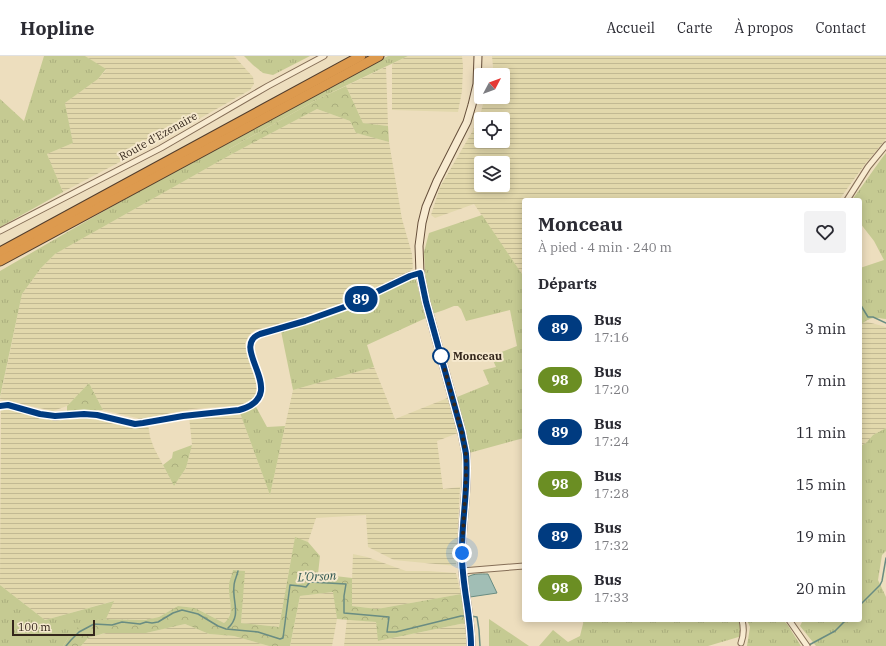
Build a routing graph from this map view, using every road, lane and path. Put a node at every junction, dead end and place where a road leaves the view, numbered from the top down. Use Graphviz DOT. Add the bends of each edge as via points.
graph roads {
  1 [pos="324,56"];
  2 [pos="361,56"];
  3 [pos="379,56"];
  4 [pos="478,56"];
  5 [pos="886,145"];
  6 [pos="848,198"];
  7 [pos="0,231"];
  8 [pos="0,252"];
  9 [pos="0,261"];
  10 [pos="420,273"];
  11 [pos="0,406"];
  12 [pos="522,566"];
  13 [pos="462,571"];
  14 [pos="742,622"];
  15 [pos="790,622"];
  16 [pos="741,643"];
  17 [pos="471,646"];
  18 [pos="807,646"];
  1 -- 7 [label="street, Route d'Ezenaire" via="161,148"];
  2 -- 8 [label="highway"];
  3 -- 9 [label="highway"];
  4 -- 10 [label="street" via="477,84 467,122 426,207 419,246"];
  5 -- 6 [label="street"];
  10 -- 11 [label="street" via="347,306 254,336 250,346 251,354 262,388 256,401 239,410 135,424 97,415 55,416 8,405"];
  10 -- 13 [label="street" via="466,455"];
  12 -- 13 [label="street"];
  13 -- 17 [label="street"];
  14 -- 16 [label="street" via="744,631"];
  15 -- 18 [label="street"];
}
